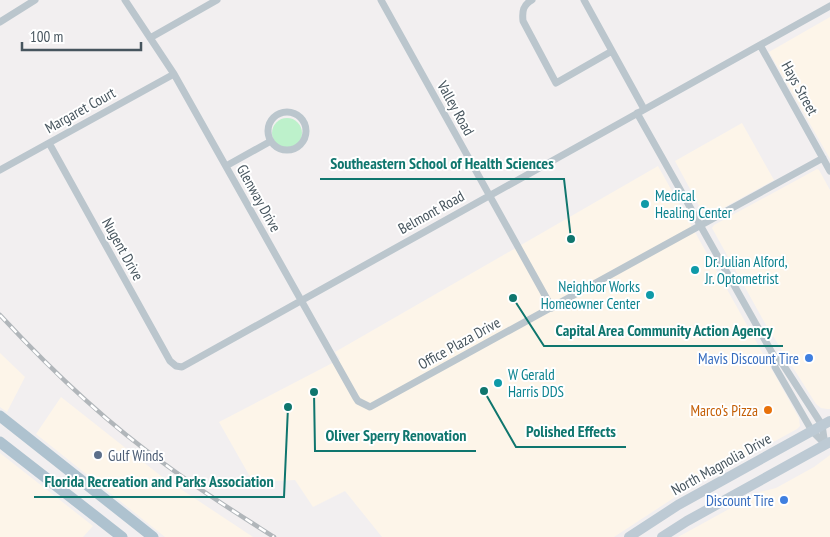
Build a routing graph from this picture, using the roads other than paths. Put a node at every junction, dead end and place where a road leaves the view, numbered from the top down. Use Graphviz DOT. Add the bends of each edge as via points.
graph roads {
  1 [pos="35,0"];
  2 [pos="125,0"];
  3 [pos="217,0"];
  4 [pos="381,0"];
  5 [pos="532,0"];
  6 [pos="584,0"];
  7 [pos="830,6"];
  8 [pos="0,22"];
  9 [pos="150,38"];
  10 [pos="760,45"];
  11 [pos="612,51"];
  12 [pos="174,74"];
  13 [pos="641,111"];
  14 [pos="271,141"];
  15 [pos="49,143"];
  16 [pos="823,158"];
  17 [pos="226,166"];
  18 [pos="0,170"];
  19 [pos="830,171"];
  20 [pos="489,196"];
  21 [pos="701,226"];
  22 [pos="301,301"];
  23 [pos="552,308"];
  24 [pos="775,358"];
  25 [pos="176,366"];
  26 [pos="370,407"];
  27 [pos="0,416"];
  28 [pos="826,423"];
  29 [pos="812,431"];
  30 [pos="0,442"];
  31 [pos="828,443"];
  32 [pos="51,457"];
  33 [pos="36,470"];
  34 [pos="678,505"];
  35 [pos="687,521"];
  36 [pos="122,537"];
  37 [pos="153,537"];
  38 [pos="629,537"];
  39 [pos="662,537"];
  1 -- 8 [label="street"];
  2 -- 9 [label="street, Glenway Drive"];
  3 -- 9 [label="street"];
  4 -- 20 [label="street, Valley Road"];
  5 -- 11 [label="street" via="522,12 522,21 556,83"];
  6 -- 11 [label="street"];
  7 -- 10 [label="street, Belmont Road"];
  9 -- 12 [label="street, Glenway Drive"];
  10 -- 13 [label="street, Belmont Road"];
  10 -- 16 [label="street, Hays Street"];
  11 -- 13 [label="street"];
  12 -- 15 [label="street, Margaret Court"];
  12 -- 17 [label="street, Glenway Drive"];
  13 -- 20 [label="street, Belmont Road"];
  13 -- 21 [label="street"];
  14 -- 14 [label="street" via="283,150 297,147 305,136 302,120 291,112 277,114 268,125"];
  14 -- 17 [label="street"];
  15 -- 18 [label="street, Margaret Court"];
  15 -- 25 [label="street, Nugent Drive" via="170,361"];
  16 -- 19 [label="street, Hays Street"];
  16 -- 21 [label="street, Office Plaza Drive"];
  17 -- 22 [label="street, Glenway Drive"];
  20 -- 22 [label="street, Belmont Road"];
  20 -- 23 [label="street, Valley Road"];
  21 -- 23 [label="street, Office Plaza Drive"];
  21 -- 24 [label="street"];
  22 -- 25 [label="street, Belmont Road" via="182,367"];
  22 -- 26 [label="street, Glenway Drive" via="356,398"];
  23 -- 26 [label="street, Office Plaza Drive"];
  24 -- 28 [label="street"];
  24 -- 29 [label="street" via="775,367"];
  27 -- 32 [label="main road"];
  28 -- 29 [label="main road, North Magnolia Drive"];
  28 -- 31 [label="street"];
  29 -- 31 [label="street"];
  29 -- 34 [label="main road, North Magnolia Drive"];
  30 -- 33 [label="main road"];
  31 -- 35 [label="main road"];
  32 -- 33 [label="main road"];
  32 -- 37 [label="main road"];
  33 -- 36 [label="main road"];
  34 -- 35 [label="main road"];
  34 -- 38 [label="main road, North Magnolia Drive"];
  35 -- 39 [label="main road"];
}
